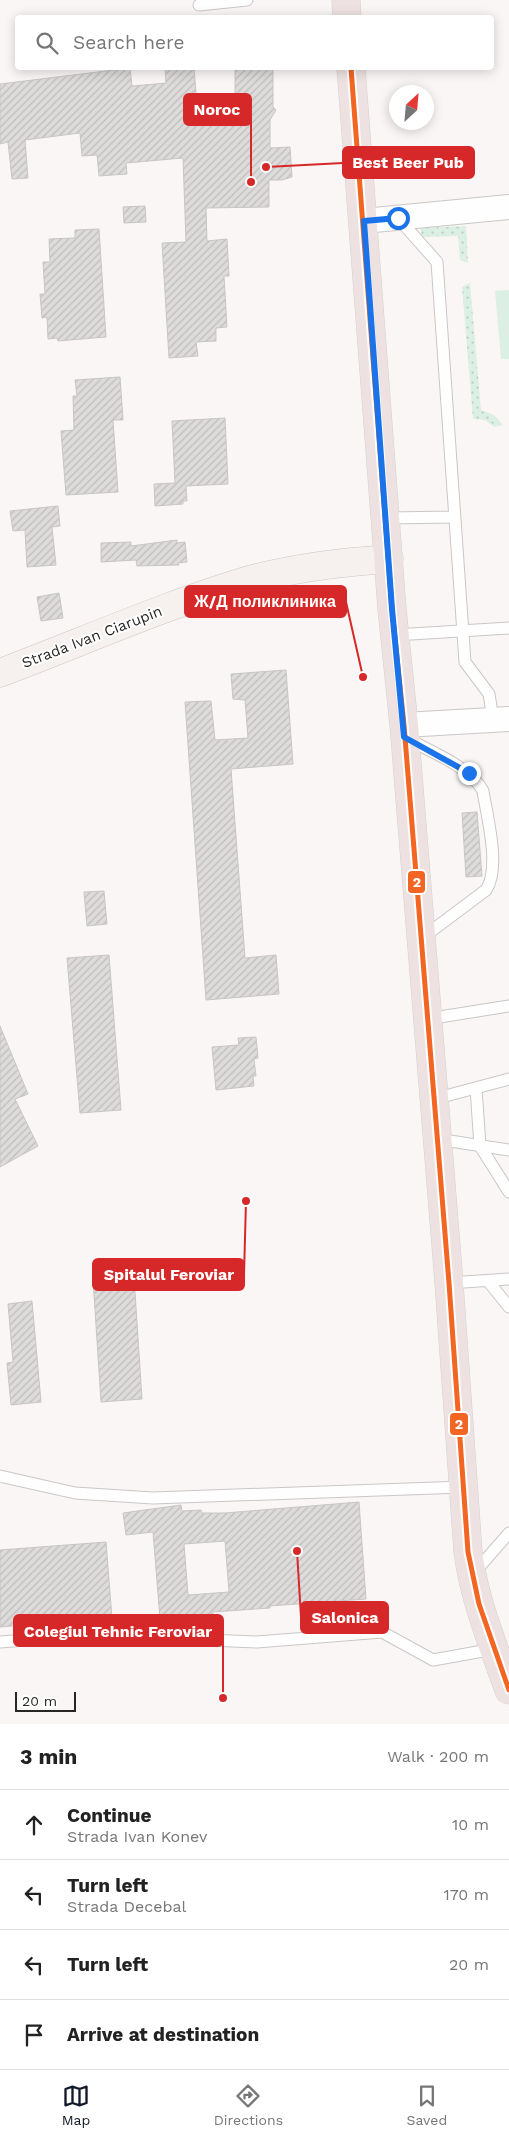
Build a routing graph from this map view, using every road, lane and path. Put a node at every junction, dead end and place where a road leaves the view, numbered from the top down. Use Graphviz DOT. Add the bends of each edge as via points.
graph roads {
  1 [pos="247,0"];
  2 [pos="346,0"];
  3 [pos="199,5"];
  4 [pos="347,15"];
  5 [pos="351,70"];
  6 [pos="509,207"];
  7 [pos="398,218"];
  8 [pos="364,221"];
  9 [pos="455,517"];
  10 [pos="386,518"];
  11 [pos="389,560"];
  12 [pos="509,628"];
  13 [pos="463,630"];
  14 [pos="395,635"];
  15 [pos="0,673"];
  16 [pos="501,719"];
  17 [pos="404,731"];
  18 [pos="421,939"];
  19 [pos="509,1006"];
  20 [pos="428,1019"];
  21 [pos="509,1079"];
  22 [pos="476,1088"];
  23 [pos="434,1099"];
  24 [pos="437,1139"];
  25 [pos="480,1146"];
  26 [pos="509,1150"];
  27 [pos="509,1192"];
  28 [pos="509,1280"];
  29 [pos="488,1281"];
  30 [pos="449,1283"];
  31 [pos="509,1307"];
  32 [pos="0,1476"];
  33 [pos="463,1487"];
  34 [pos="509,1533"];
  35 [pos="471,1576"];
  36 [pos="0,1642"];
  37 [pos="502,1651"];
  38 [pos="509,1690"];
  1 -- 3 [label="lane"];
  2 -- 4 [label="main road"];
  5 -- 8 [label="main road"];
  6 -- 7 [label="street"];
  7 -- 8 [label="street"];
  7 -- 9 [label="lane" via="437,262"];
  8 -- 10 [label="main road"];
  9 -- 10 [label="lane"];
  9 -- 13 [label="lane"];
  10 -- 11 [label="main road"];
  11 -- 14 [label="main road"];
  11 -- 15 [label="street, Strada Ivan Ciarupin" via="296,570 248,581 183,602"];
  12 -- 13 [label="lane"];
  13 -- 14 [label="lane"];
  13 -- 16 [label="lane" via="465,662 489,694"];
  14 -- 17 [label="main road"];
  16 -- 17 [label="street"];
  17 -- 18 [label="main road"];
  17 -- 18 [label="lane" via="469,773 480,784 484,791 493,870 491,884 486,890"];
  18 -- 20 [label="main road"];
  19 -- 20 [label="lane"];
  20 -- 23 [label="main road"];
  21 -- 22 [label="lane"];
  22 -- 23 [label="lane"];
  22 -- 25 [label="lane"];
  23 -- 24 [label="main road"];
  24 -- 25 [label="lane"];
  24 -- 30 [label="main road"];
  25 -- 26 [label="lane"];
  25 -- 27 [label="lane"];
  28 -- 29 [label="lane"];
  29 -- 30 [label="lane"];
  29 -- 31 [label="lane"];
  30 -- 33 [label="main road"];
  32 -- 33 [label="lane" via="75,1493 154,1498"];
  33 -- 35 [label="main road"];
  34 -- 35 [label="lane"];
  35 -- 37 [label="main road"];
  36 -- 37 [label="lane" via="127,1632 161,1638 257,1642 382,1632 433,1660"];
  37 -- 38 [label="main road"];
}
